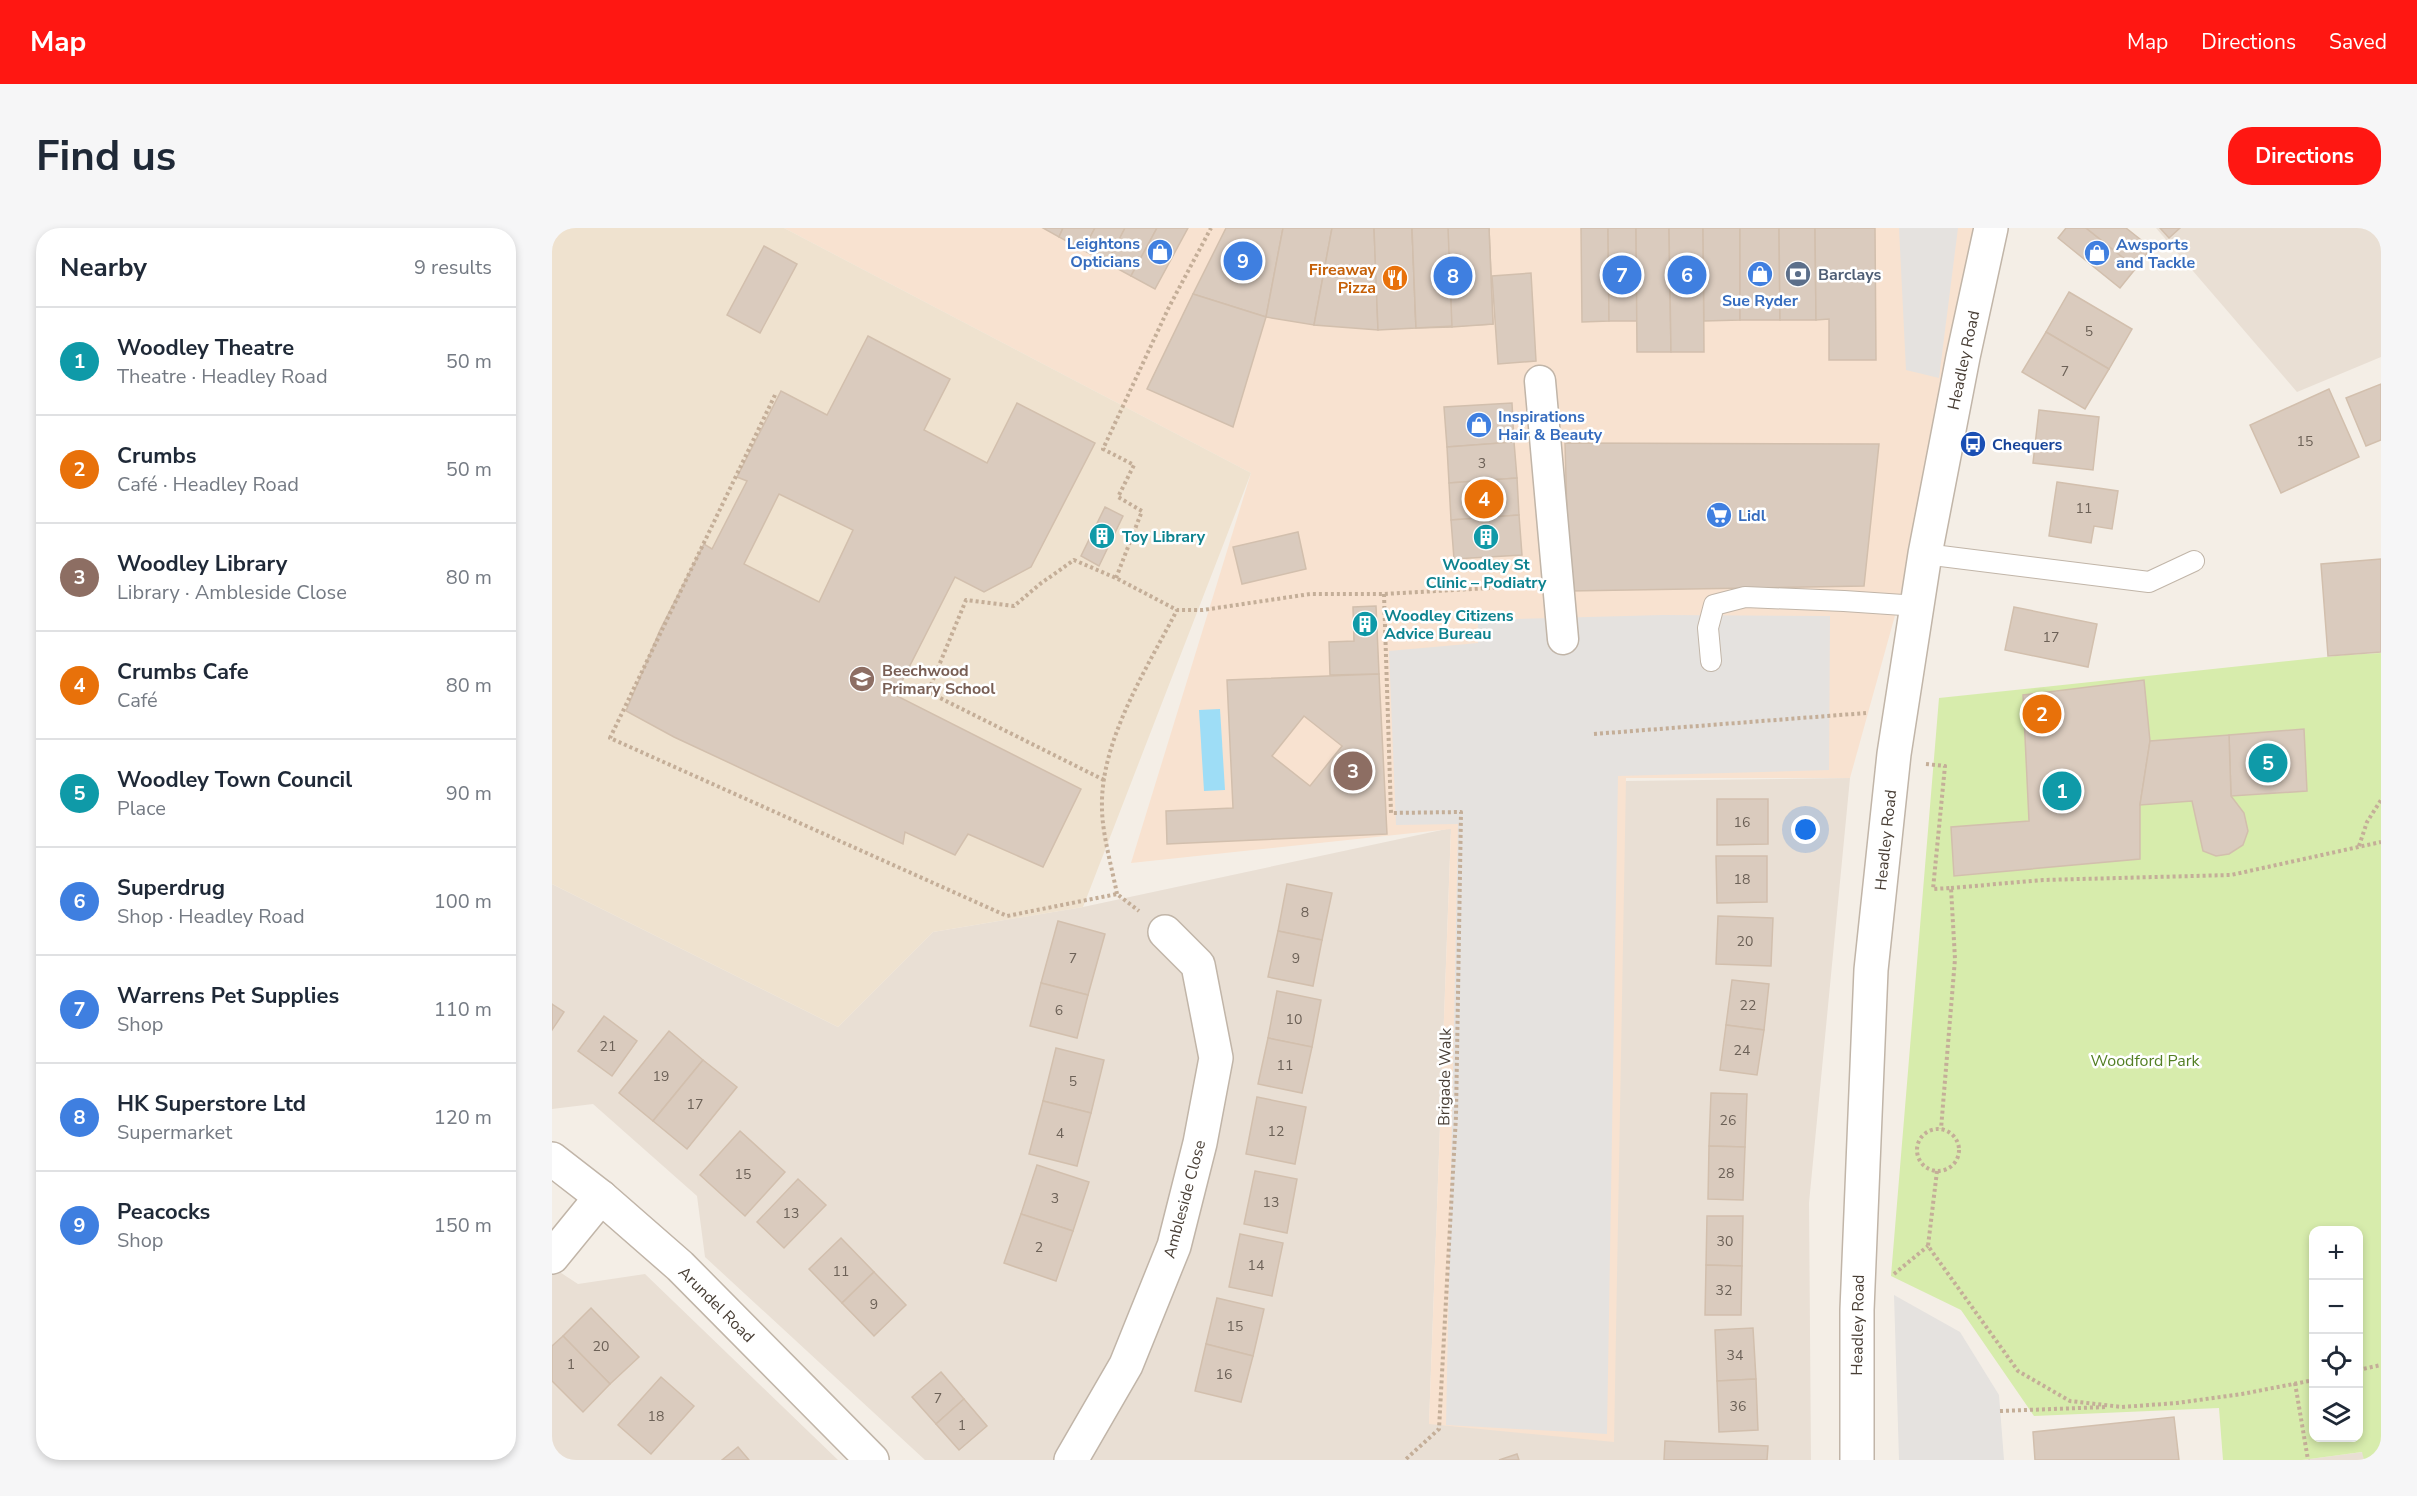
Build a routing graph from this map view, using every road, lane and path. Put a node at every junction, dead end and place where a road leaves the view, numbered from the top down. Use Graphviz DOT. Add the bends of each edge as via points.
graph roads {
  1 [pos="1211,228"];
  2 [pos="1991,228"];
  3 [pos="1540,381"];
  4 [pos="775,395"];
  5 [pos="1925,554"];
  6 [pos="2194,561"];
  7 [pos="1116,578"];
  8 [pos="1560,584"];
  9 [pos="1383,594"];
  10 [pos="1918,606"];
  11 [pos="1177,610"];
  12 [pos="1563,639"];
  13 [pos="1711,661"];
  14 [pos="1868,713"];
  15 [pos="1594,734"];
  16 [pos="1945,766"];
  17 [pos="1104,780"];
  18 [pos="2381,800"];
  19 [pos="2381,842"];
  20 [pos="2358,847"];
  21 [pos="1951,888"];
  22 [pos="1117,894"];
  23 [pos="1165,932"];
  24 [pos="1941,1129"];
  25 [pos="552,1159"];
  26 [pos="1937,1171"];
  27 [pos="601,1197"];
  28 [pos="552,1257"];
  29 [pos="2381,1365"];
  30 [pos="2363,1369"];
  31 [pos="2309,1381"];
  32 [pos="2295,1383"];
  33 [pos="2122,1407"];
  34 [pos="2000,1411"];
  35 [pos="872,1460"];
  36 [pos="1071,1460"];
  37 [pos="1405,1460"];
  38 [pos="1857,1460"];
  39 [pos="2307,1460"];
  1 -- 7 [label="path" via="1169,307 1103,449 1134,465 1118,497 1142,511"];
  2 -- 5 [label="street, Headley Road"];
  3 -- 8 [label="street"];
  4 -- 22 [label="path" via="610,738 1007,916"];
  5 -- 6 [label="lane" via="2149,582"];
  5 -- 10 [label="street, Headley Road"];
  7 -- 11 [label="path"];
  7 -- 17 [label="path" via="1074,560 1014,606 966,600 928,692"];
  8 -- 9 [label="path"];
  8 -- 12 [label="street"];
  9 -- 11 [label="path" via="1310,594 1203,610"];
  9 -- 37 [label="path, Brigade Walk" via="1391,813 1461,812 1456,1116 1439,1429"];
  10 -- 13 [label="lane" via="1745,597 1714,605 1708,628"];
  10 -- 38 [label="street, Headley Road" via="1894,754 1871,970 1857,1299"];
  11 -- 17 [label="path" via="1113,738"];
  14 -- 15 [label="path"];
  16 -- 21 [label="path" via="1933,889"];
  17 -- 22 [label="path" via="1102,809"];
  18 -- 20 [label="path"];
  19 -- 20 [label="path"];
  20 -- 21 [label="path" via="2230,875 2043,880"];
  21 -- 24 [label="path" via="1955,959"];
  22 -- 23 [label="path"];
  23 -- 36 [label="street, Ambleside Close" via="1198,965 1216,1058 1174,1246 1126,1365"];
  24 -- 26 [label="path" via="1953,1136 1959,1149 1955,1162 1944,1171"];
  24 -- 26 [label="path" via="1928,1132 1917,1148 1920,1161"];
  25 -- 27 [label="street, Arundel Road"];
  26 -- 33 [label="path" via="1928,1246 2018,1371 2070,1401"];
  27 -- 28 [label="street"];
  27 -- 35 [label="street, Arundel Road" via="680,1266"];
  29 -- 30 [label="path"];
  31 -- 32 [label="path"];
  32 -- 33 [label="path" via="2178,1403"];
  32 -- 39 [label="path"];
  33 -- 34 [label="path"];
}
